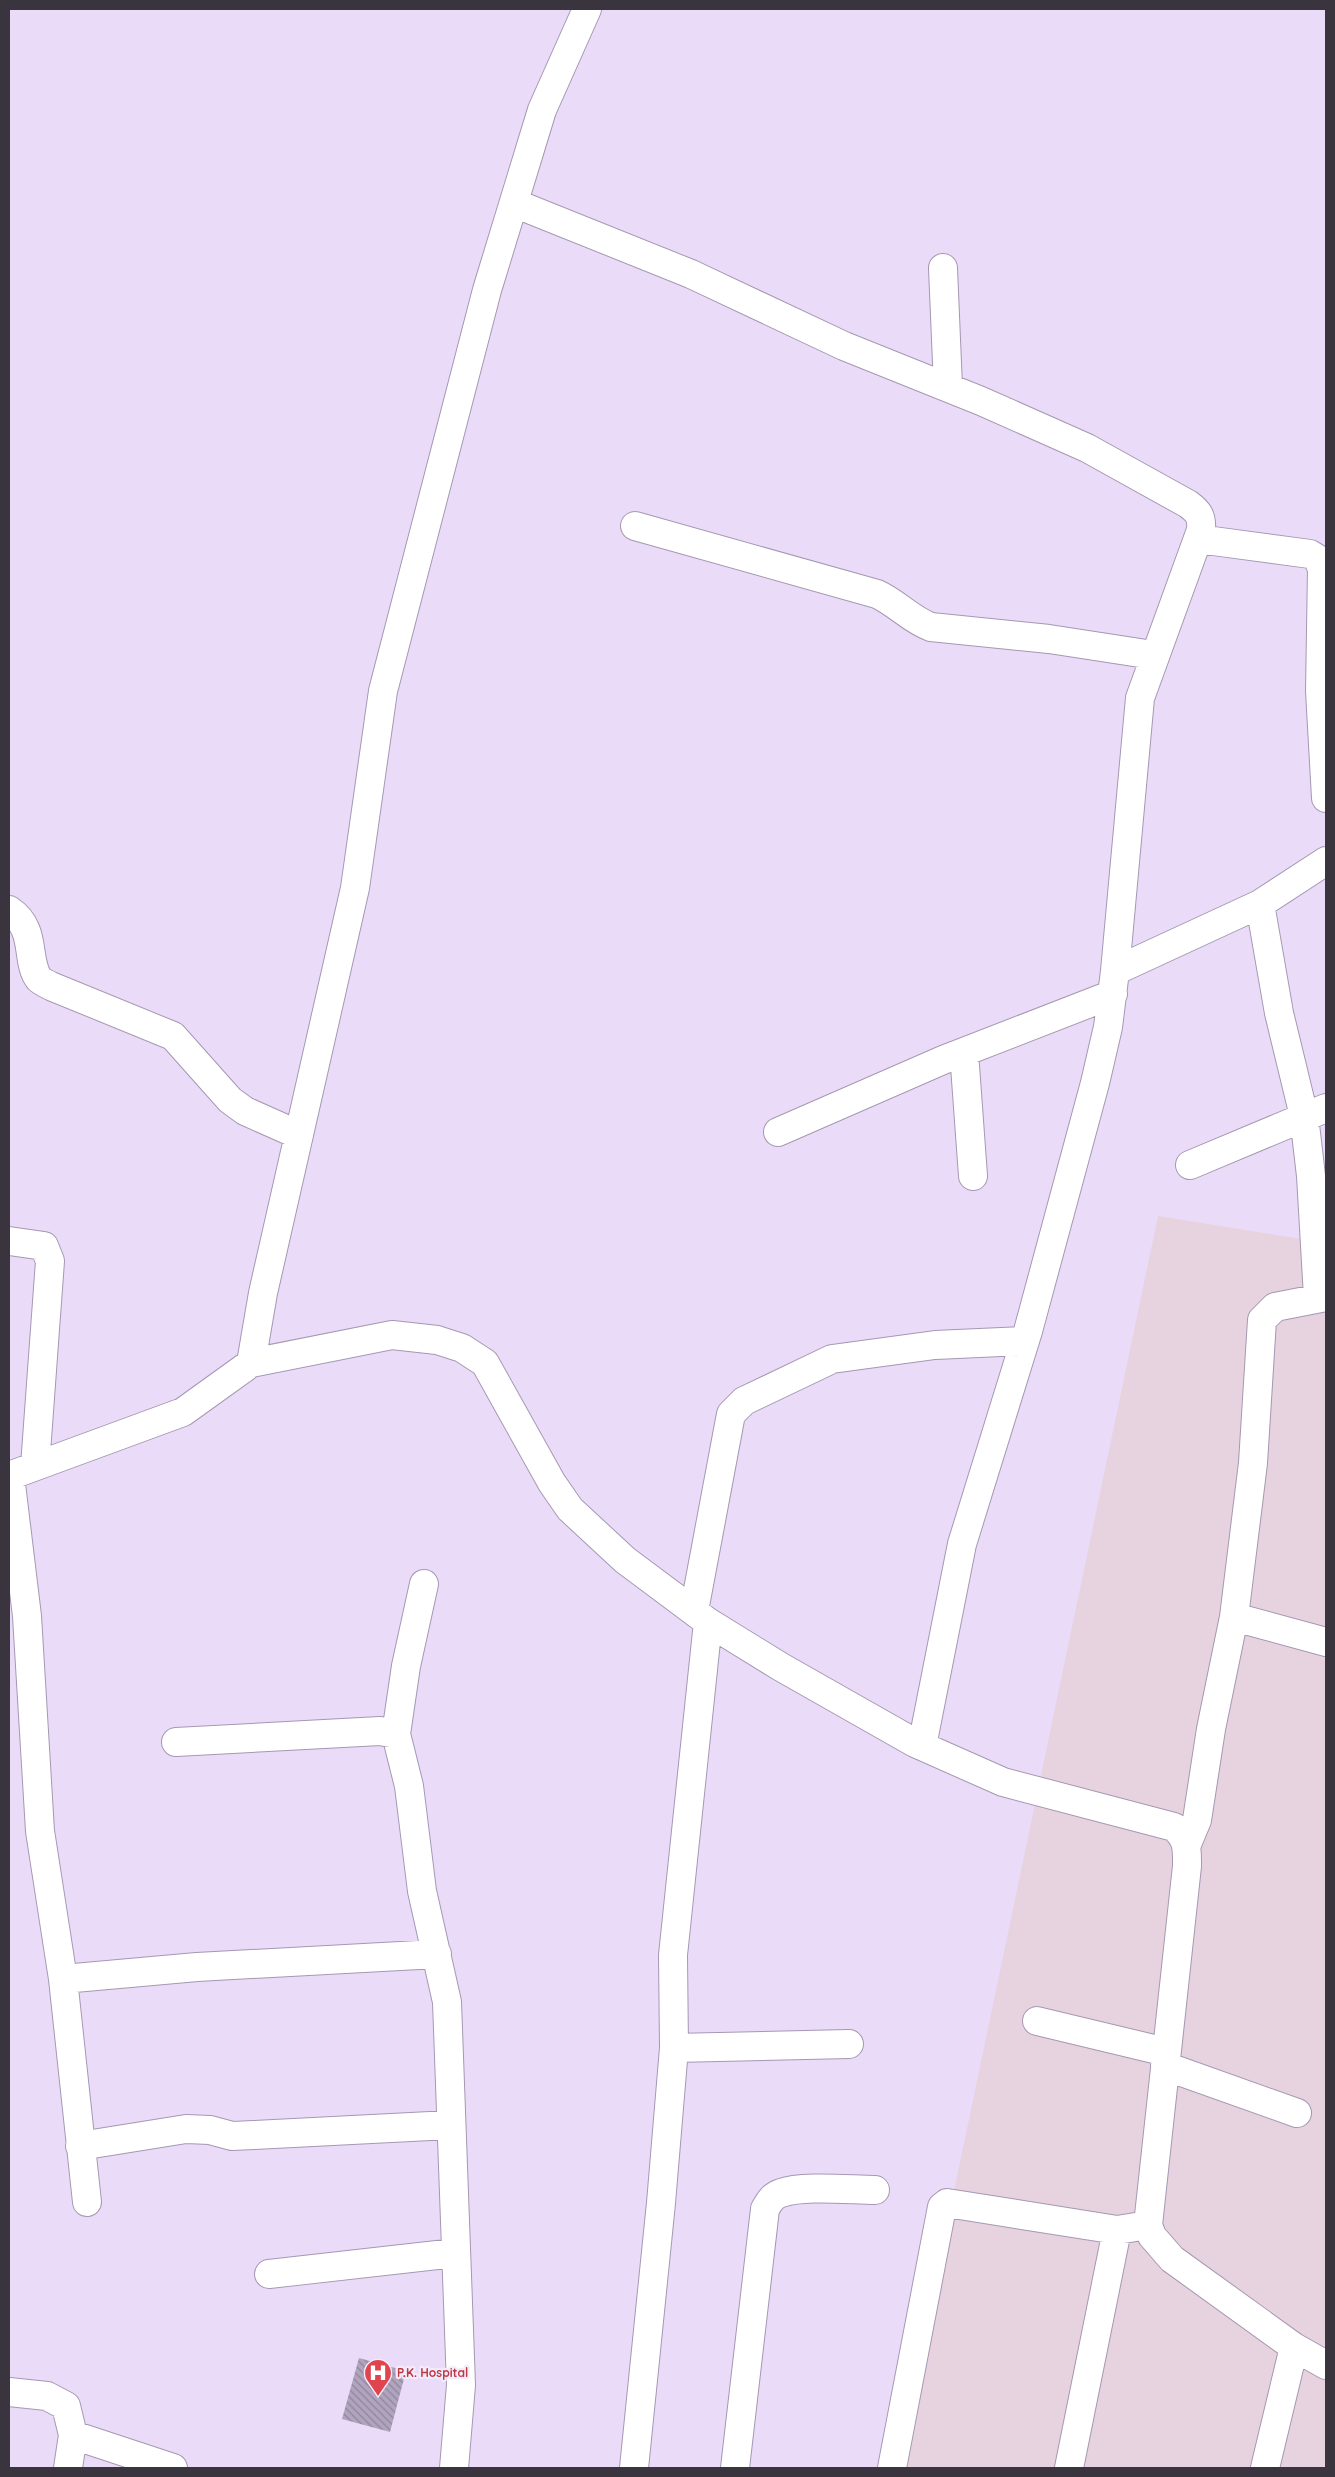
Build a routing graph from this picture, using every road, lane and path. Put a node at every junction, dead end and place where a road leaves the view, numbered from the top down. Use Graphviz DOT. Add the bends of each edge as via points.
graph roads {
  1 [pos="587,9"];
  2 [pos="514,203"];
  3 [pos="943,268"];
  4 [pos="948,387"];
  5 [pos="635,526"];
  6 [pos="1198,539"];
  7 [pos="1318,555"];
  8 [pos="1154,655"];
  9 [pos="1326,798"];
  10 [pos="1326,861"];
  11 [pos="1260,904"];
  12 [pos="9,910"];
  13 [pos="1114,982"];
  14 [pos="964,1052"];
  15 [pos="1315,1112"];
  16 [pos="778,1132"];
  17 [pos="299,1135"];
  18 [pos="1190,1165"];
  19 [pos="973,1176"];
  20 [pos="9,1241"];
  21 [pos="1322,1297"];
  22 [pos="1025,1341"];
  23 [pos="251,1363"];
  24 [pos="35,1466"];
  25 [pos="9,1476"];
  26 [pos="424,1584"];
  27 [pos="1234,1616"];
  28 [pos="701,1617"];
  29 [pos="1326,1642"];
  30 [pos="396,1734"];
  31 [pos="176,1742"];
  32 [pos="922,1746"];
  33 [pos="1187,1844"];
  34 [pos="437,1954"];
  35 [pos="63,1979"];
  36 [pos="1037,2021"];
  37 [pos="849,2044"];
  38 [pos="674,2048"];
  39 [pos="1166,2059"];
  40 [pos="1297,2113"];
  41 [pos="450,2125"];
  42 [pos="80,2146"];
  43 [pos="875,2190"];
  44 [pos="87,2202"];
  45 [pos="1148,2225"];
  46 [pos="1117,2230"];
  47 [pos="455,2253"];
  48 [pos="269,2274"];
  49 [pos="1294,2347"];
  50 [pos="1326,2365"];
  51 [pos="9,2392"];
  52 [pos="73,2435"];
  53 [pos="68,2468"];
  54 [pos="173,2468"];
  55 [pos="454,2468"];
  56 [pos="634,2468"];
  57 [pos="735,2468"];
  58 [pos="892,2468"];
  59 [pos="1069,2468"];
  60 [pos="1265,2468"];
  1 -- 2 [label="street" via="542,110"];
  2 -- 4 [label="street" via="690,274 844,346"];
  2 -- 17 [label="street" via="487,290 383,691 354,888"];
  3 -- 4 [label="street"];
  4 -- 6 [label="street" via="1087,448 1188,504 1199,512"];
  5 -- 8 [label="street" via="877,594 894,602 919,623 931,626"];
  6 -- 7 [label="street"];
  6 -- 8 [label="street"];
  7 -- 9 [label="street" via="1322,569 1320,691"];
  8 -- 13 [label="street" via="1136,721"];
  10 -- 11 [label="street"];
  11 -- 13 [label="street"];
  11 -- 15 [label="street" via="1279,1013"];
  12 -- 17 [label="street" via="30,941 32,960 39,978 53,987 173,1036 230,1100 245,1111"];
  13 -- 14 [label="street"];
  13 -- 22 [label="street" via="1095,1084"];
  14 -- 16 [label="street"];
  14 -- 19 [label="street"];
  15 -- 18 [label="street"];
  15 -- 21 [label="street" via="1311,1176"];
  17 -- 23 [label="street"];
  20 -- 24 [label="street" via="44,1246 50,1261"];
  21 -- 27 [label="street" via="1275,1308 1262,1320 1253,1463"];
  22 -- 28 [label="street" via="935,1345 832,1359 744,1401 731,1414"];
  22 -- 32 [label="street" via="962,1544"];
  23 -- 24 [label="street" via="183,1412"];
  23 -- 28 [label="street" via="392,1335 437,1340 462,1348 485,1364 570,1509 625,1560"];
  24 -- 25 [label="street"];
  25 -- 35 [label="street" via="27,1616 40,1831"];
  26 -- 30 [label="street" via="406,1666"];
  27 -- 29 [label="street"];
  27 -- 33 [label="street" via="1197,1820"];
  28 -- 32 [label="street" via="781,1667"];
  28 -- 38 [label="street" via="673,1955"];
  30 -- 31 [label="street" via="380,1732"];
  30 -- 34 [label="street" via="409,1786 422,1891"];
  32 -- 33 [label="street" via="1003,1782 1174,1828"];
  33 -- 39 [label="street"];
  34 -- 35 [label="street" via="197,1967"];
  34 -- 41 [label="street" via="447,2002"];
  35 -- 42 [label="street"];
  36 -- 39 [label="street"];
  37 -- 38 [label="street"];
  38 -- 56 [label="street"];
  39 -- 40 [label="street"];
  39 -- 45 [label="street"];
  41 -- 42 [label="street" via="247,2136 186,2129"];
  41 -- 47 [label="street"];
  42 -- 44 [label="street"];
  43 -- 57 [label="street" via="794,2190 771,2199 765,2210"];
  45 -- 46 [label="street"];
  45 -- 49 [label="street" via="1152,2236 1172,2259"];
  46 -- 58 [label="street" via="947,2204 942,2207"];
  46 -- 59 [label="street"];
  47 -- 48 [label="street"];
  47 -- 55 [label="street" via="461,2385"];
  49 -- 50 [label="street"];
  49 -- 60 [label="street"];
  51 -- 52 [label="street" via="47,2396 66,2406"];
  52 -- 53 [label="street"];
  52 -- 54 [label="street"];
}
